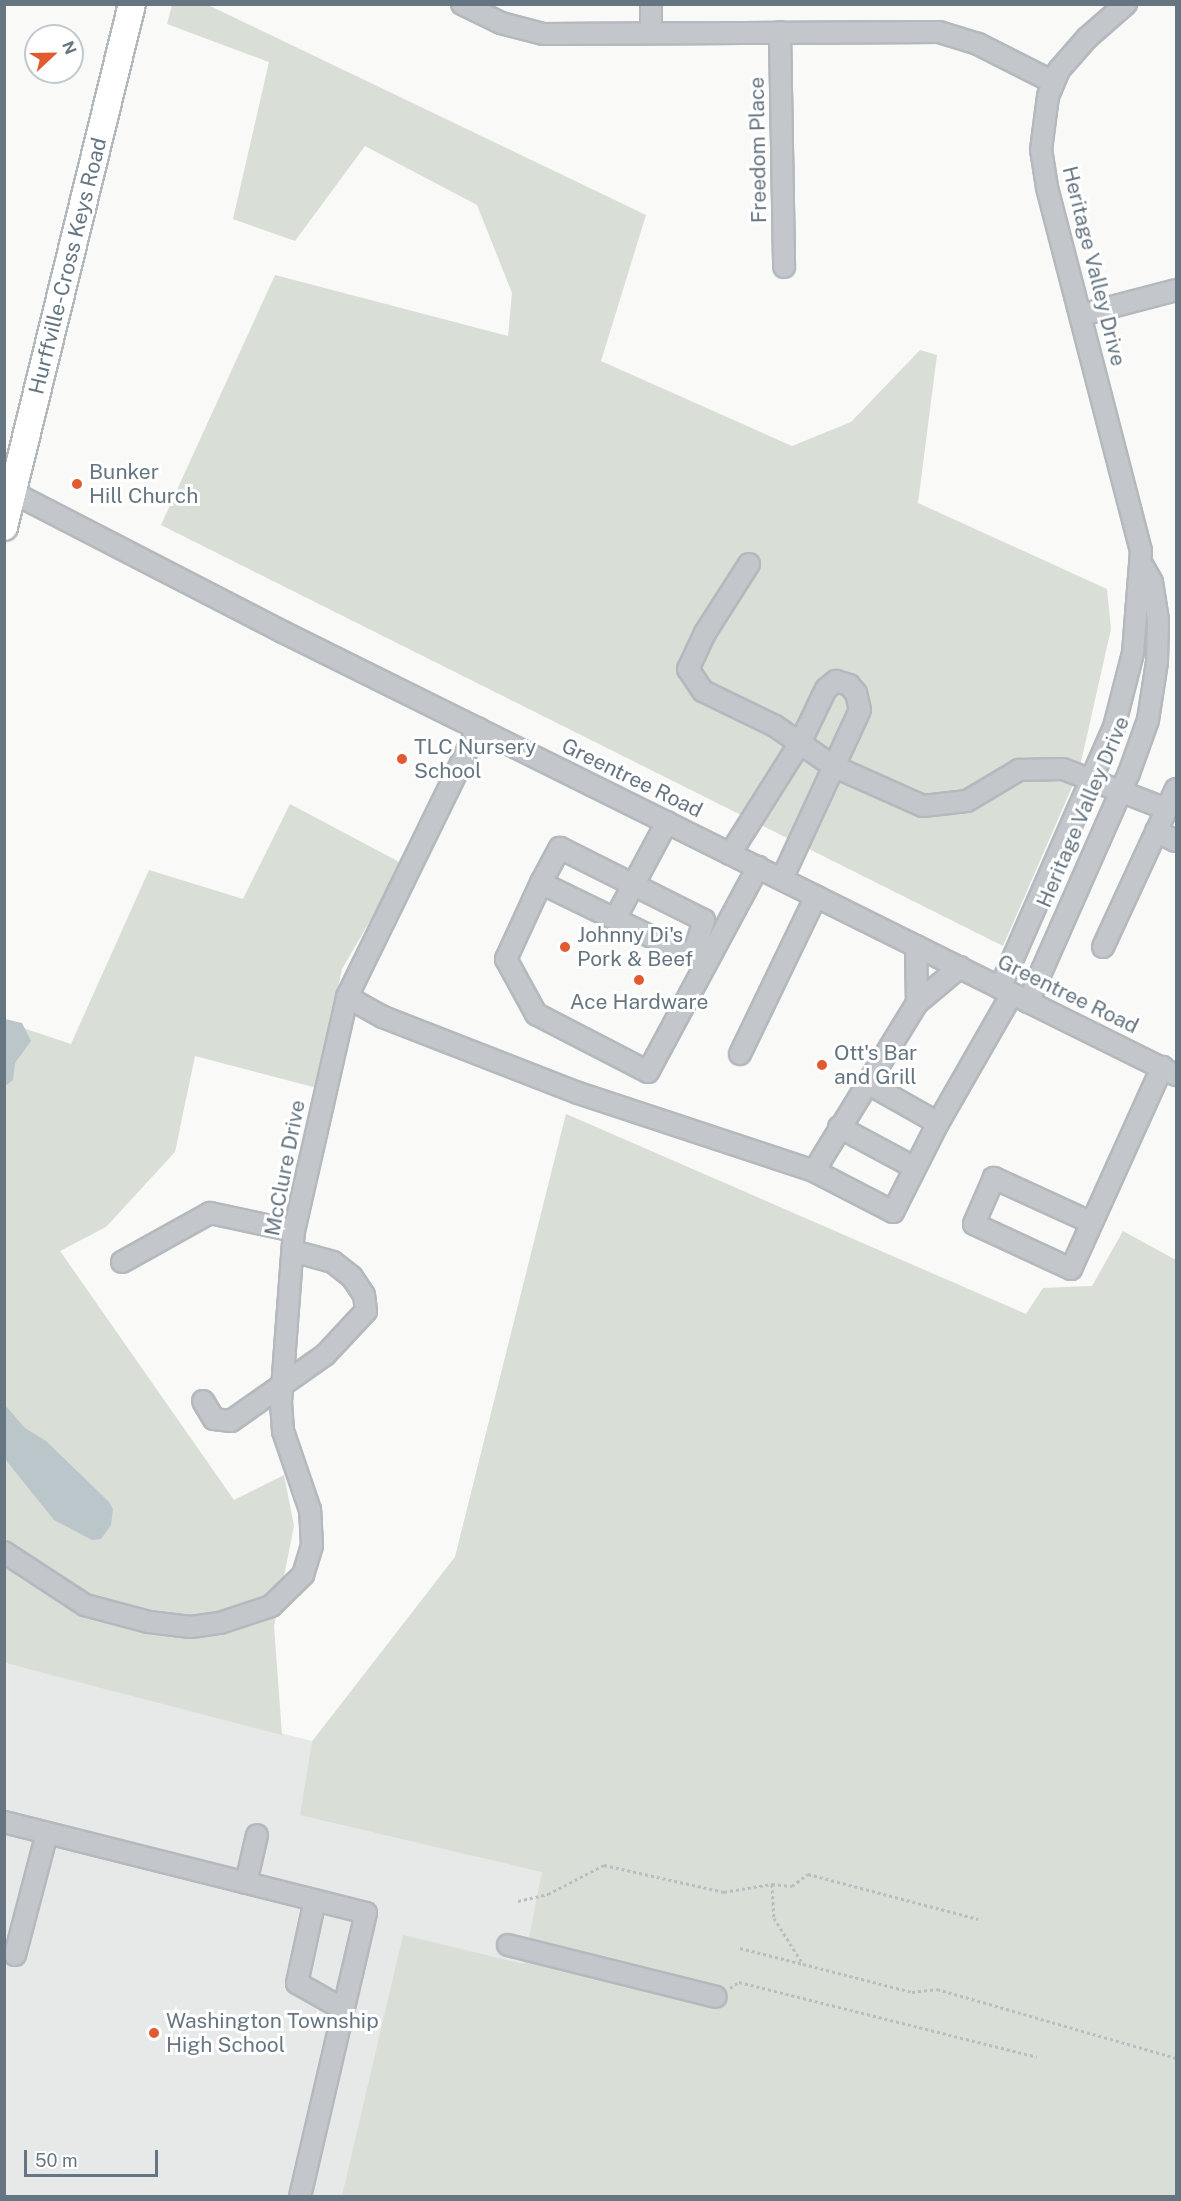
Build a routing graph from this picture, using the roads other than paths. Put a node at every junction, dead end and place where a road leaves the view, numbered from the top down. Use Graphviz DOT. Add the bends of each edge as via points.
graph roads {
  1 [pos="132,4"];
  2 [pos="462,4"];
  3 [pos="651,4"];
  4 [pos="1126,4"];
  5 [pos="780,32"];
  6 [pos="651,33"];
  7 [pos="1053,82"];
  8 [pos="784,267"];
  9 [pos="1176,290"];
  10 [pos="1081,315"];
  11 [pos="9,490"];
  12 [pos="4,527"];
  13 [pos="748,564"];
  14 [pos="1142,565"];
  15 [pos="478,728"];
  16 [pos="800,743"];
  17 [pos="833,766"];
  18 [pos="1092,778"];
  19 [pos="1176,789"];
  20 [pos="1122,791"];
  21 [pos="1166,809"];
  22 [pos="667,822"];
  23 [pos="1156,831"];
  24 [pos="1176,841"];
  25 [pos="730,854"];
  26 [pos="758,867"];
  27 [pos="782,879"];
  28 [pos="541,883"];
  29 [pos="633,884"];
  30 [pos="816,896"];
  31 [pos="615,919"];
  32 [pos="916,946"];
  33 [pos="1103,947"];
  34 [pos="699,960"];
  35 [pos="960,967"];
  36 [pos="1013,995"];
  37 [pos="347,997"];
  38 [pos="917,1003"];
  39 [pos="740,1054"];
  40 [pos="1169,1071"];
  41 [pos="869,1084"];
  42 [pos="938,1123"];
  43 [pos="839,1127"];
  44 [pos="915,1168"];
  45 [pos="814,1171"];
  46 [pos="1090,1222"];
  47 [pos="294,1230"];
  48 [pos="292,1251"];
  49 [pos="122,1262"];
  50 [pos="282,1389"];
  51 [pos="203,1401"];
  52 [pos="4,1552"];
  53 [pos="4,1822"];
  54 [pos="47,1833"];
  55 [pos="257,1835"];
  56 [pos="246,1883"];
  57 [pos="315,1900"];
  58 [pos="508,1945"];
  59 [pos="15,1956"];
  60 [pos="716,1998"];
  61 [pos="344,2010"];
  62 [pos="300,2196"];
  1 -- 11 [label="main road, Hurffville-Cross Keys Road"];
  2 -- 6 [label="street" via="501,23 543,34"];
  3 -- 6 [label="street"];
  4 -- 7 [label="street, Heritage Valley Drive" via="1077,49"];
  5 -- 6 [label="street"];
  5 -- 7 [label="street" via="939,32 978,44"];
  5 -- 8 [label="street, Freedom Place"];
  7 -- 10 [label="street, Heritage Valley Drive" via="1043,123 1042,164"];
  9 -- 10 [label="street"];
  10 -- 14 [label="street, Heritage Valley Drive"];
  11 -- 12 [label="main road, Hurffville-Cross Keys Road"];
  11 -- 15 [label="street, Greentree Road"];
  13 -- 16 [label="street" via="705,633 688,669 703,691 775,726"];
  14 -- 18 [label="street, Heritage Valley Drive" via="1130,673 1114,727"];
  14 -- 20 [label="street, Heritage Valley Drive" via="1152,582 1156,603 1157,662 1148,720"];
  15 -- 22 [label="street, Greentree Road"];
  15 -- 37 [label="street, McClure Drive"];
  16 -- 17 [label="street"];
  16 -- 17 [label="street" via="826,689 836,681 849,685 856,693 860,710"];
  16 -- 25 [label="street"];
  17 -- 18 [label="street" via="923,806 967,801 1019,770 1063,769"];
  17 -- 27 [label="street"];
  18 -- 20 [label="street"];
  18 -- 36 [label="street, Heritage Valley Drive"];
  19 -- 21 [label="street"];
  20 -- 21 [label="street"];
  20 -- 36 [label="street, Heritage Valley Drive"];
  21 -- 23 [label="street"];
  22 -- 25 [label="street, Greentree Road"];
  22 -- 29 [label="street"];
  23 -- 24 [label="street"];
  23 -- 33 [label="street"];
  25 -- 26 [label="street, Greentree Road"];
  26 -- 27 [label="street, Greentree Road"];
  26 -- 34 [label="street"];
  27 -- 30 [label="street, Greentree Road"];
  28 -- 29 [label="street" via="560,848"];
  28 -- 31 [label="street"];
  28 -- 34 [label="street" via="506,959 536,1014 648,1072"];
  29 -- 31 [label="street"];
  29 -- 34 [label="street" via="704,920"];
  30 -- 32 [label="street, Greentree Road"];
  30 -- 39 [label="street"];
  31 -- 34 [label="street"];
  32 -- 35 [label="street, Greentree Road"];
  32 -- 38 [label="street"];
  35 -- 36 [label="street, Greentree Road"];
  35 -- 38 [label="street"];
  36 -- 40 [label="street, Greentree Road"];
  36 -- 42 [label="street"];
  37 -- 45 [label="street" via="383,1017 578,1093"];
  37 -- 47 [label="street, McClure Drive"];
  38 -- 41 [label="street"];
  40 -- 46 [label="street"];
  41 -- 42 [label="street"];
  41 -- 43 [label="street"];
  42 -- 44 [label="street"];
  43 -- 44 [label="street"];
  43 -- 45 [label="street"];
  44 -- 45 [label="street" via="893,1212"];
  46 -- 46 [label="street" via="994,1178 974,1224 1071,1269"];
  47 -- 48 [label="street, McClure Drive"];
  47 -- 49 [label="street" via="210,1213"];
  48 -- 50 [label="street, McClure Drive"];
  48 -- 50 [label="street" via="333,1262 352,1277 364,1295 366,1311 349,1334"];
  50 -- 51 [label="street" via="223,1423 214,1419"];
  50 -- 52 [label="street, McClure Drive" via="283,1431 310,1510 312,1546 303,1575 271,1606 191,1627 149,1622 85,1605"];
  53 -- 54 [label="street"];
  54 -- 56 [label="street"];
  54 -- 59 [label="street"];
  55 -- 56 [label="street"];
  56 -- 57 [label="street"];
  57 -- 61 [label="street" via="297,1983"];
  57 -- 61 [label="street" via="366,1913"];
  58 -- 60 [label="street"];
  61 -- 62 [label="street"];
}
